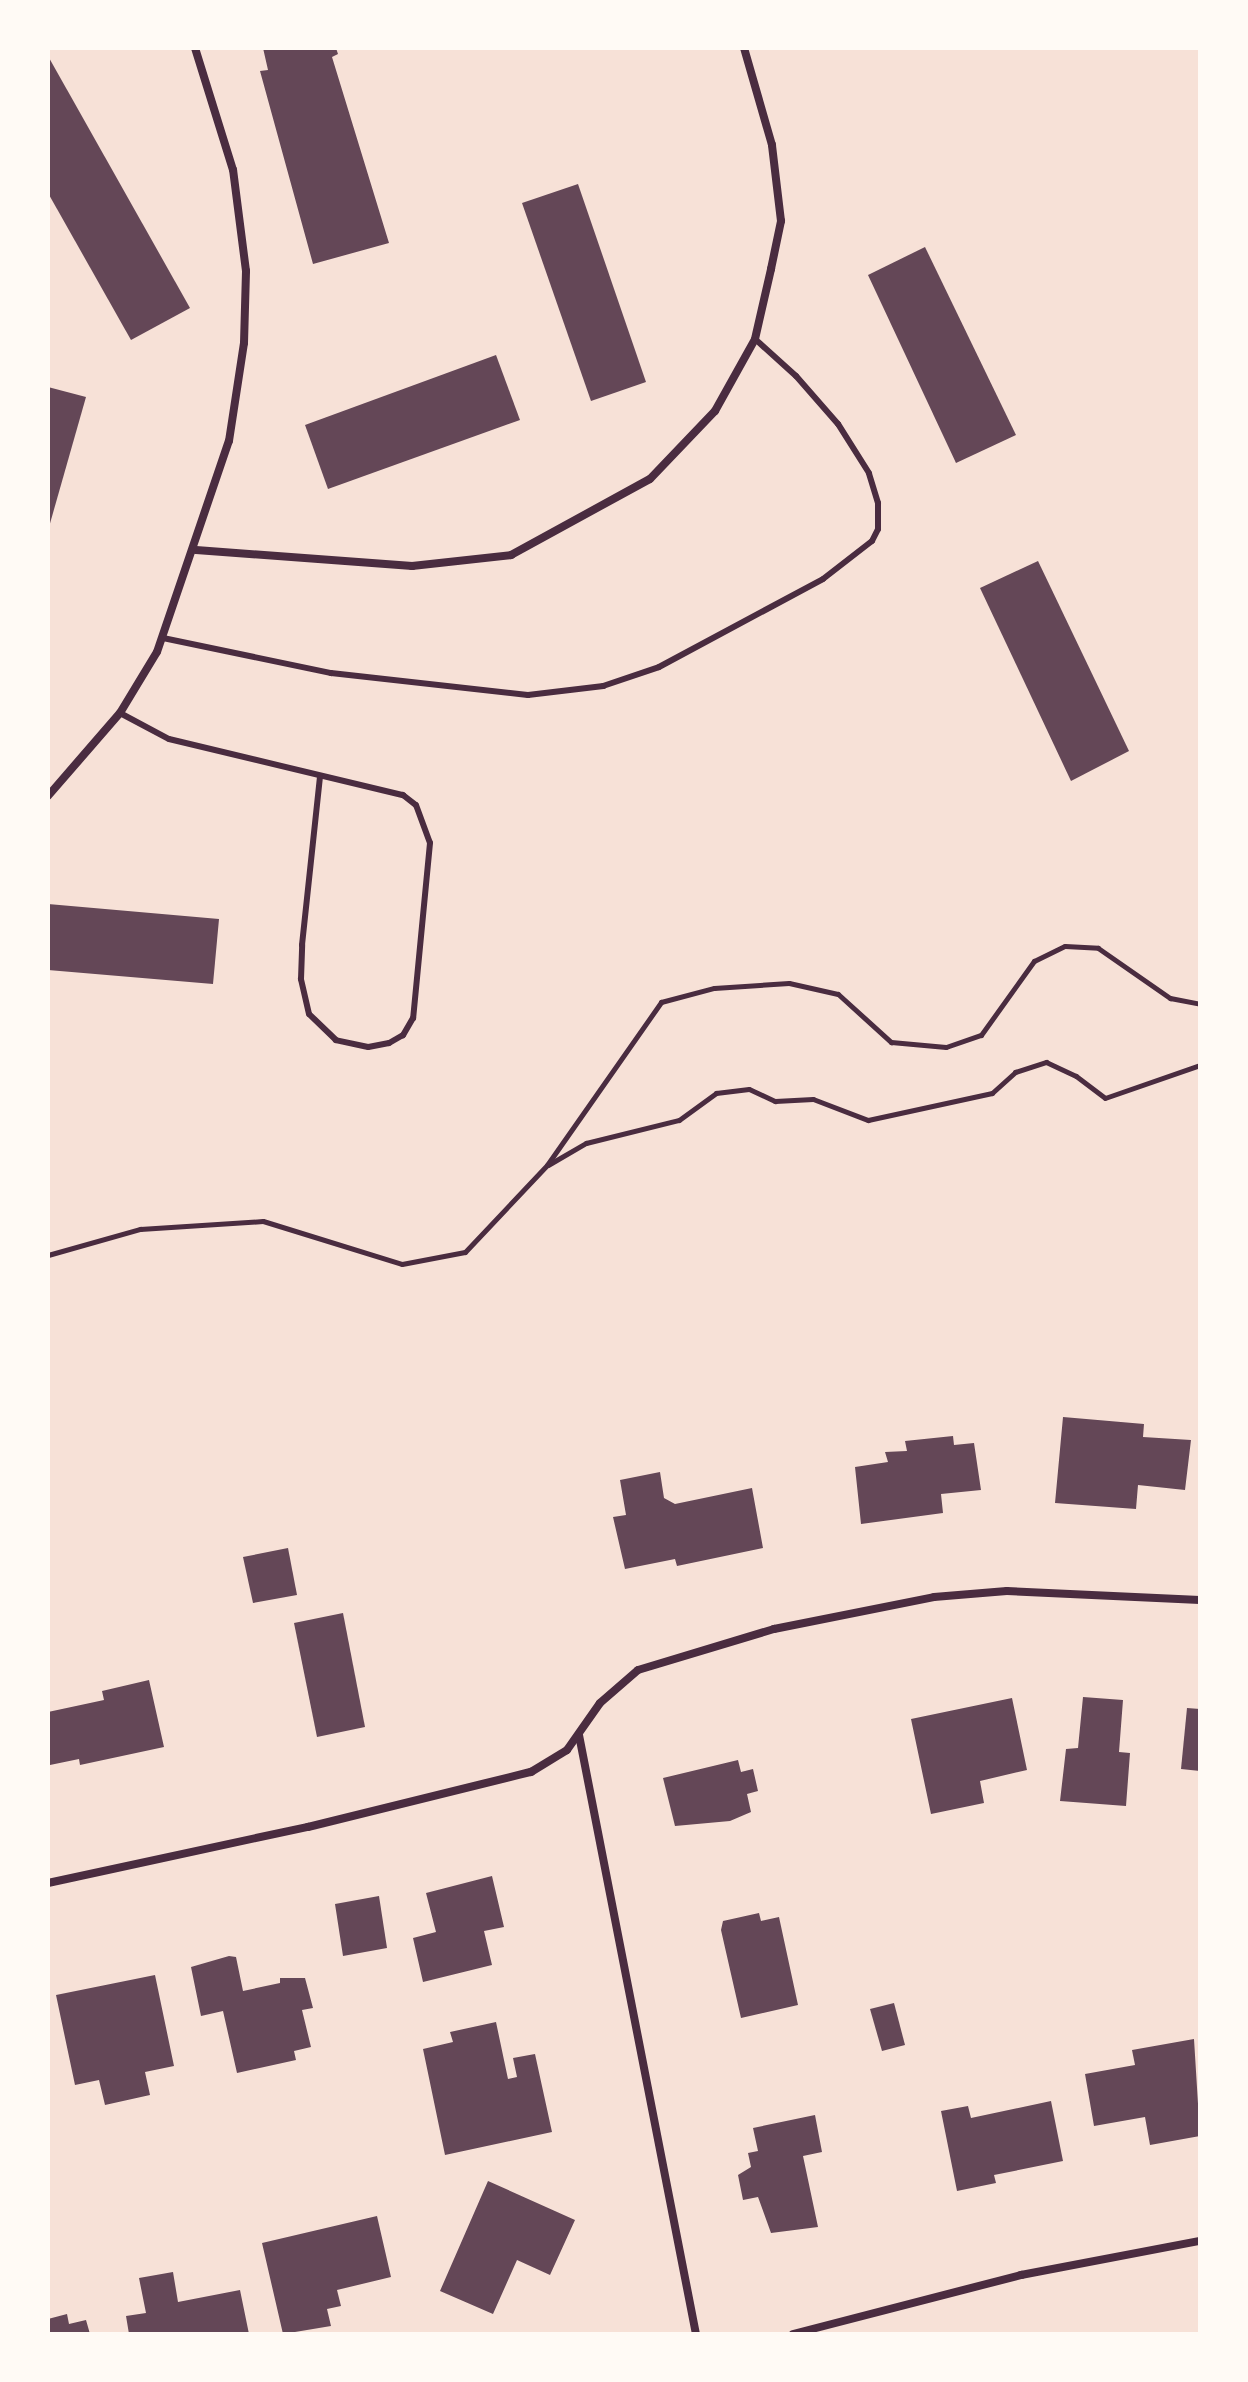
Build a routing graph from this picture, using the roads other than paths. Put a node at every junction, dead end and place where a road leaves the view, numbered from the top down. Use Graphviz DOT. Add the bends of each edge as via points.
graph roads {
  1 [pos="195,48"];
  2 [pos="744,48"];
  3 [pos="755,339"];
  4 [pos="196,550"];
  5 [pos="163,638"];
  6 [pos="120,713"];
  7 [pos="320,777"];
  8 [pos="48,796"];
  9 [pos="1200,1600"];
  10 [pos="579,1735"];
  11 [pos="48,1883"];
  12 [pos="1200,2241"];
  13 [pos="696,2334"];
  14 [pos="793,2334"];
  1 -- 4 [label="street" via="233,170 246,271 244,343 229,441"];
  2 -- 3 [label="street" via="772,145 781,221"];
  3 -- 4 [label="street" via="715,411 650,479 511,555 412,566"];
  3 -- 5 [label="lane" via="838,424 869,473 878,503 878,529 872,541 823,579 659,667 603,686 528,695 331,673"];
  4 -- 5 [label="street"];
  5 -- 6 [label="street"];
  6 -- 7 [label="lane" via="169,739"];
  6 -- 8 [label="street"];
  7 -- 7 [label="lane" via="403,795 424,818 430,843 413,1018 403,1035 389,1043 368,1047 336,1040 309,1014 301,979 302,945"];
  9 -- 10 [label="street" via="1007,1591 934,1597 774,1629 638,1670 600,1703"];
  10 -- 11 [label="street" via="567,1750 531,1772"];
  10 -- 13 [label="street"];
  12 -- 14 [label="street" via="1021,2275"];
}
